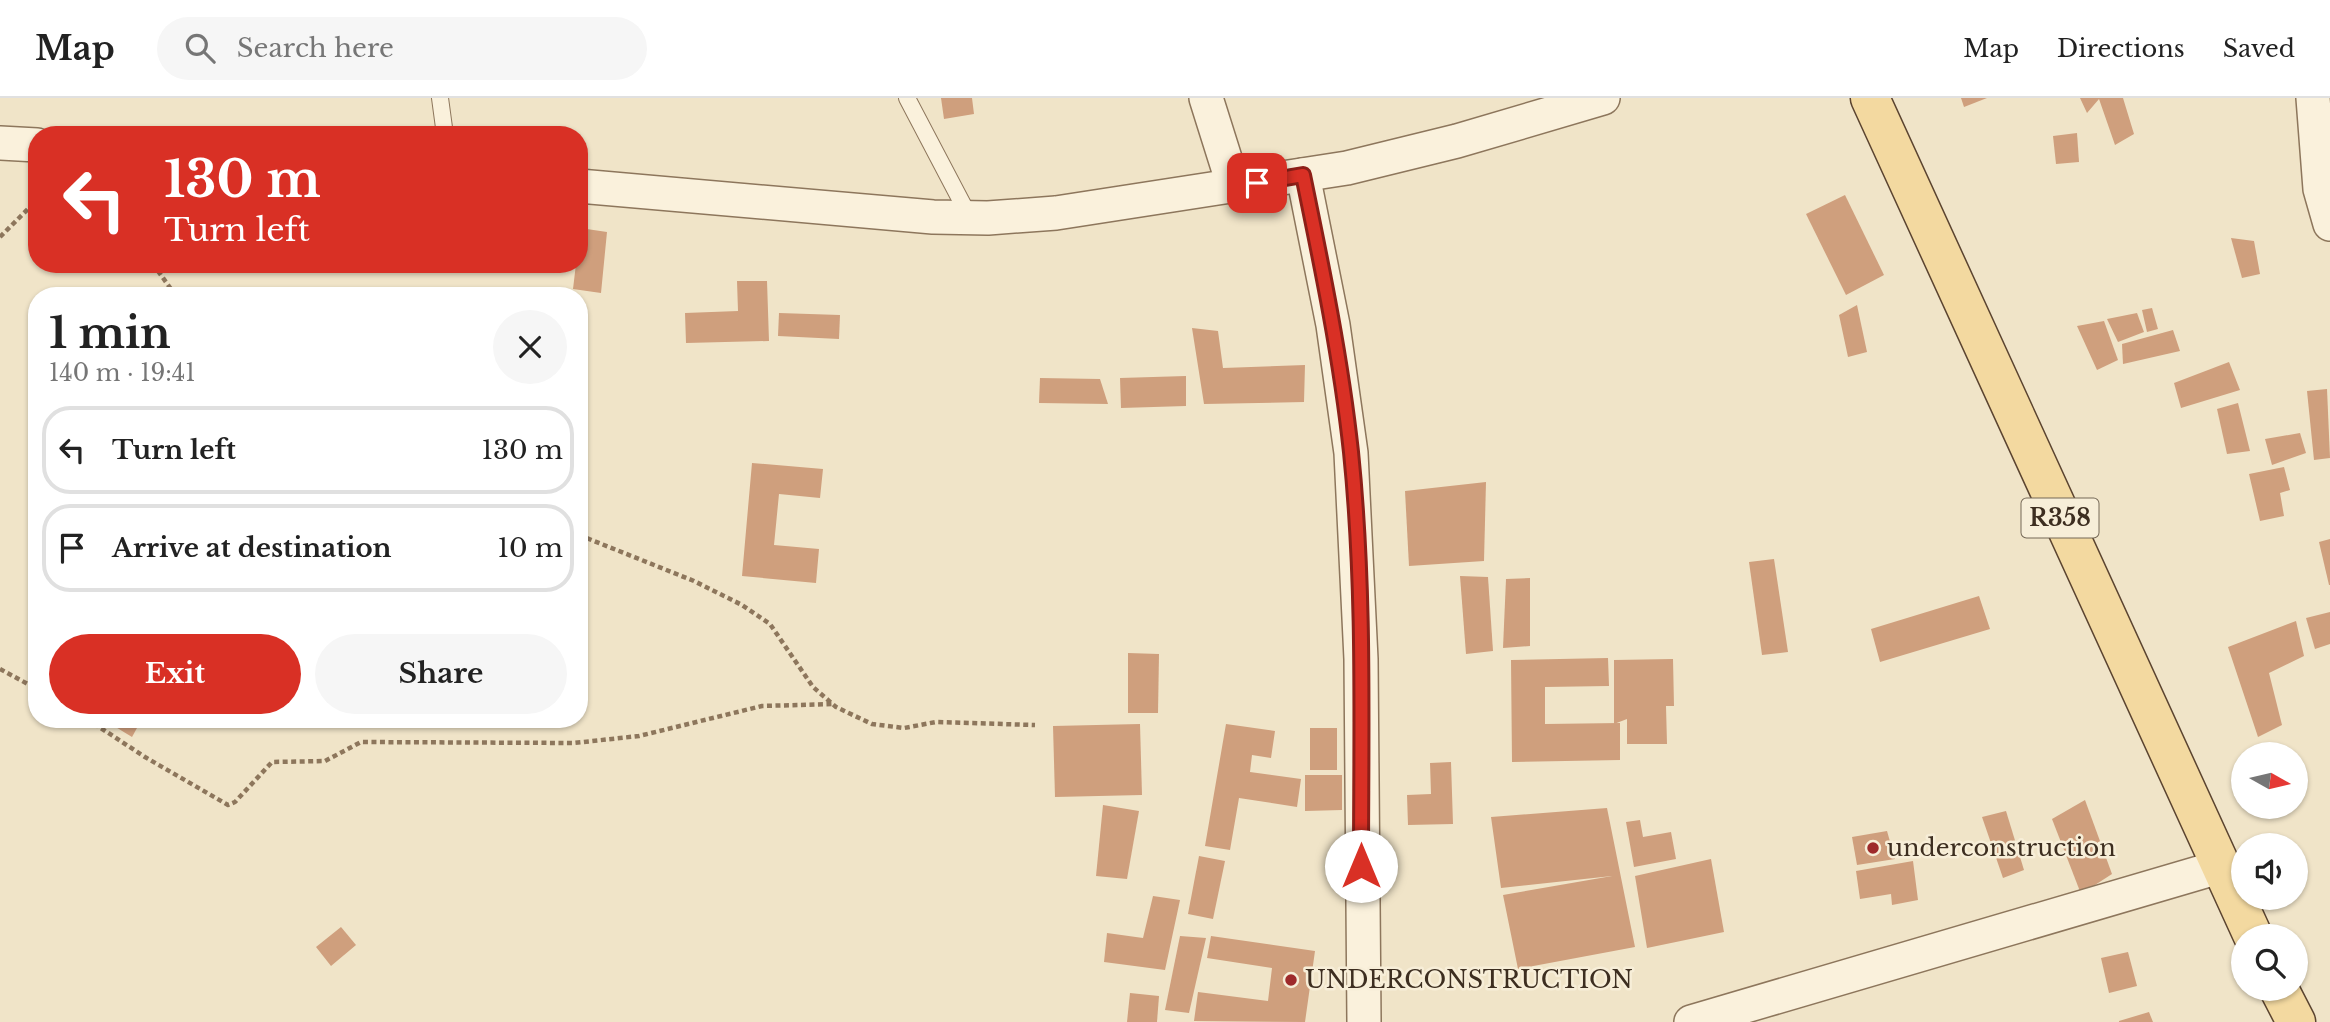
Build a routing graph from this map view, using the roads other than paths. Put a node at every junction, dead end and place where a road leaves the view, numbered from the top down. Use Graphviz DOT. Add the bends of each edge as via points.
graph roads {
  1 [pos="440,98"];
  2 [pos="907,98"];
  3 [pos="1206,98"];
  4 [pos="1603,98"];
  5 [pos="1870,98"];
  6 [pos="2313,98"];
  7 [pos="444,126"];
  8 [pos="0,142"];
  9 [pos="28,144"];
  10 [pos="1303,175"];
  11 [pos="588,187"];
  12 [pos="1234,187"];
  13 [pos="970,218"];
  14 [pos="2330,224"];
  15 [pos="2219,867"];
  16 [pos="2247,924"];
  17 [pos="2285,1001"];
  18 [pos="1364,1022"];
  19 [pos="1691,1022"];
  20 [pos="2296,1022"];
  1 -- 7 [label="lane"];
  2 -- 13 [label="lane"];
  3 -- 12 [label="street"];
  4 -- 10 [label="street" via="1457,141"];
  5 -- 15 [label="main road, R358"];
  6 -- 14 [label="street" via="2320,188"];
  8 -- 9 [label="street"];
  10 -- 12 [label="street"];
  10 -- 18 [label="street" via="1333,325 1351,453 1361,659"];
  11 -- 13 [label="street"];
  12 -- 13 [label="street" via="1056,213"];
  15 -- 16 [label="main road, R358"];
  15 -- 19 [label="street"];
  17 -- 20 [label="main road"];
}
